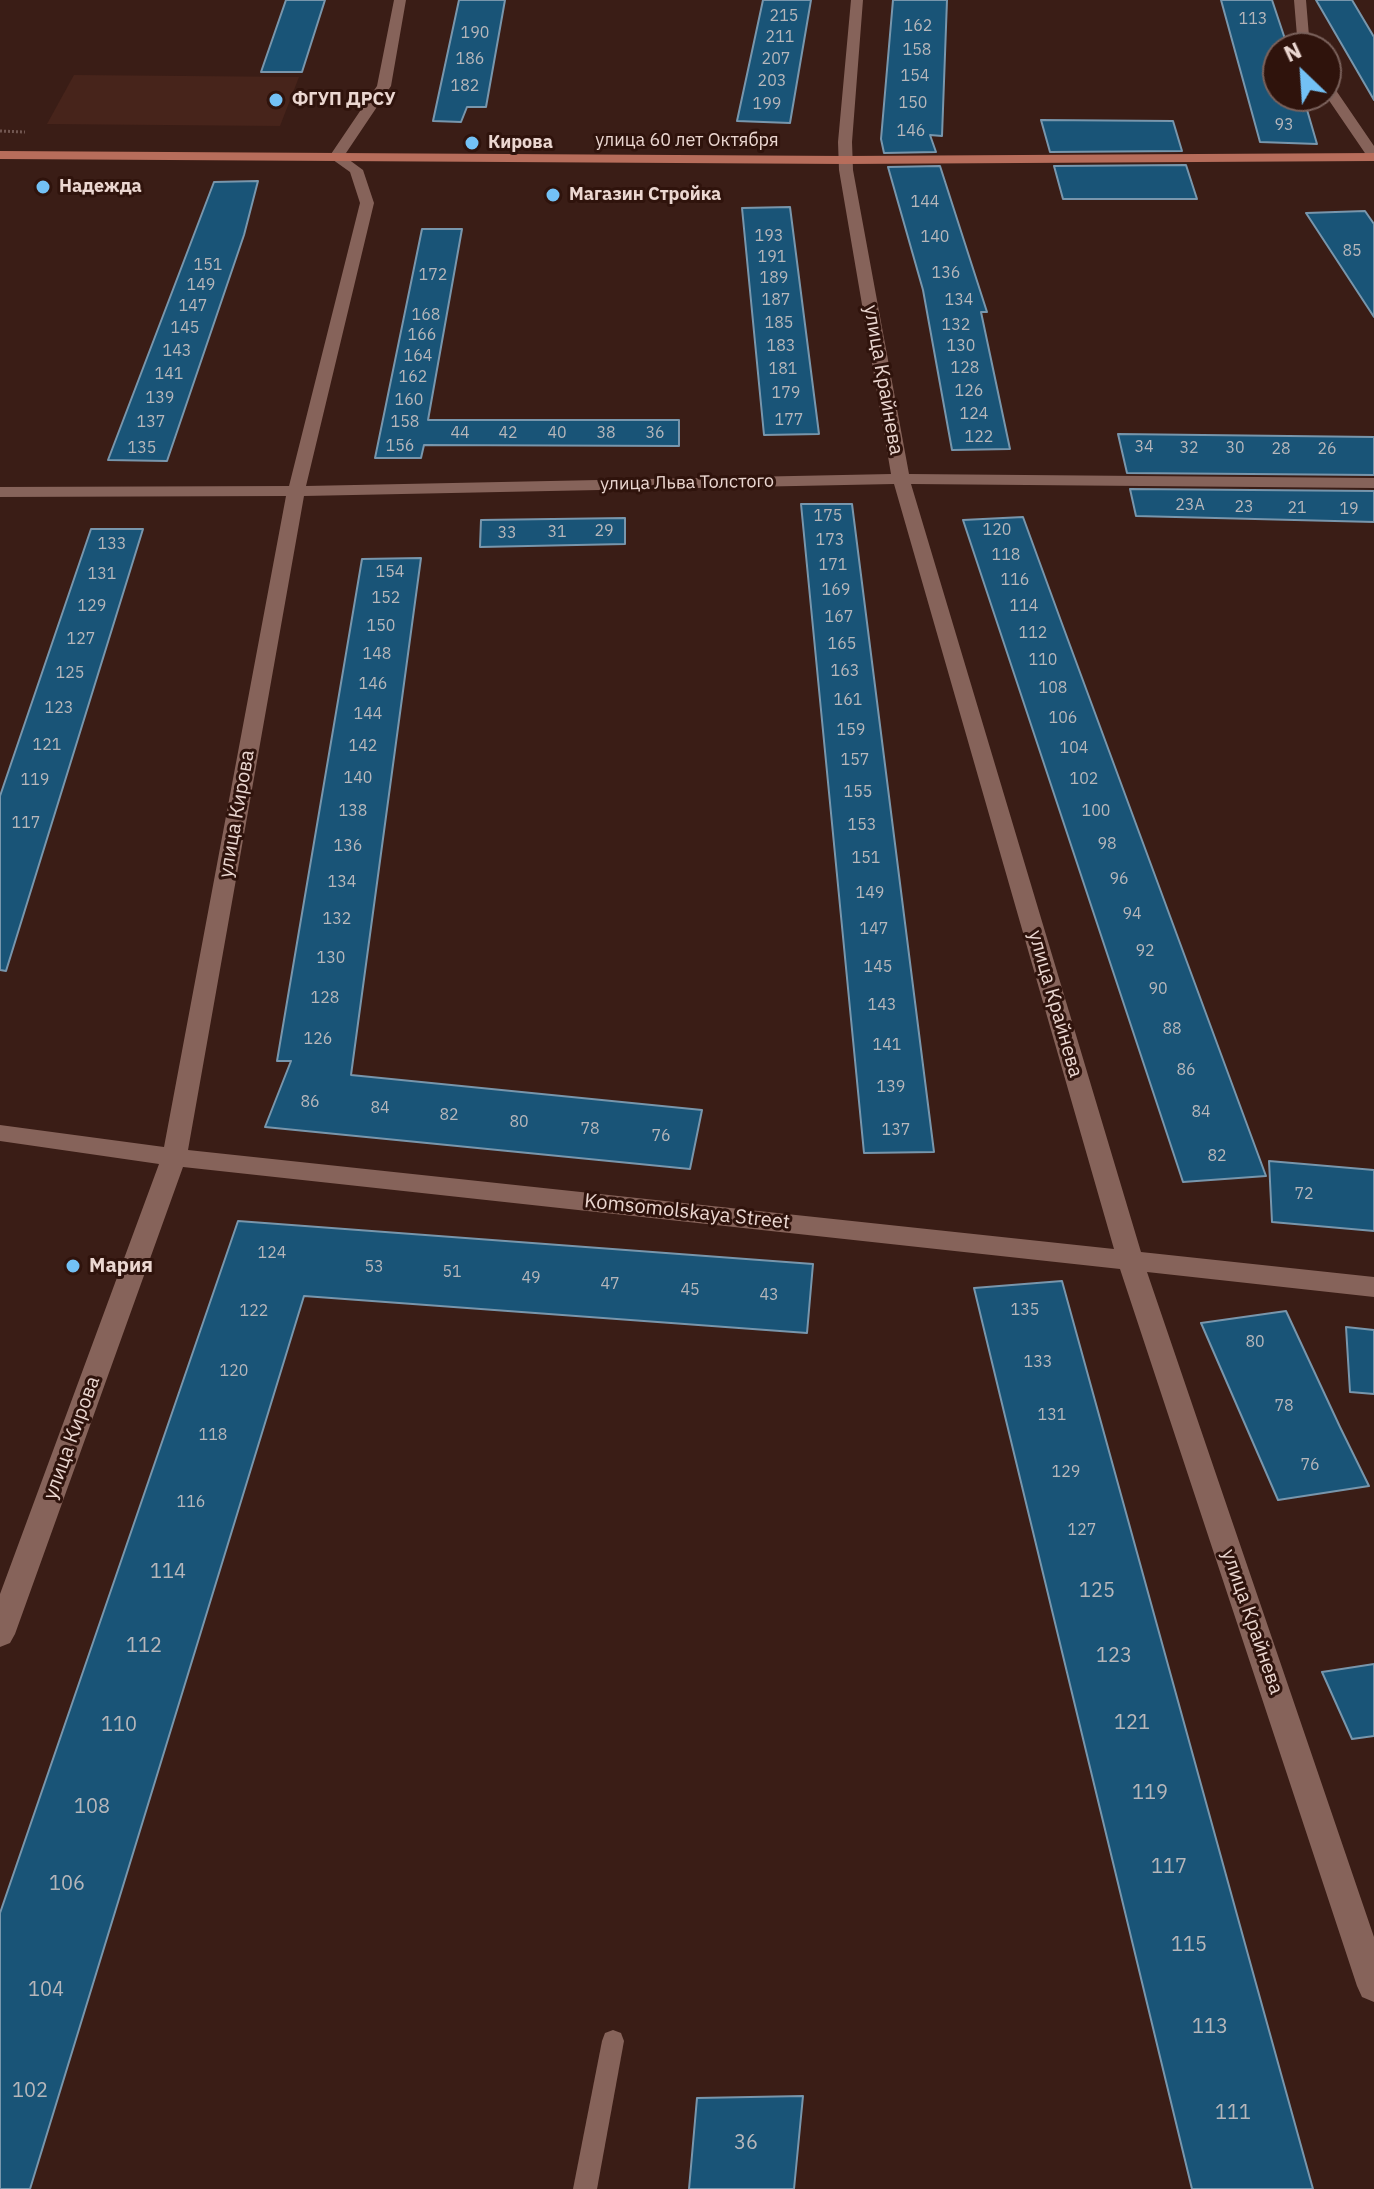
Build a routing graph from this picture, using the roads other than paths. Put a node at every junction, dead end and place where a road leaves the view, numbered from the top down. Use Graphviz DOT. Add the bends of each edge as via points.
graph roads {
  1 [pos="400,0"];
  2 [pos="857,0"];
  3 [pos="1300,0"];
  4 [pos="1303,32"];
  5 [pos="1342,110"];
  6 [pos="0,155"];
  7 [pos="336,157"];
  8 [pos="1374,157"];
  9 [pos="845,160"];
  10 [pos="901,479"];
  11 [pos="1374,483"];
  12 [pos="296,491"];
  13 [pos="0,492"];
  14 [pos="0,1133"];
  15 [pos="174,1157"];
  16 [pos="1130,1259"];
  17 [pos="1374,1287"];
  18 [pos="0,1634"];
  19 [pos="1374,1986"];
  20 [pos="613,2041"];
  21 [pos="585,2189"];
  1 -- 7 [label="street" via="384,86"];
  2 -- 9 [label="street, улица Крайнева"];
  3 -- 4 [label="street"];
  5 -- 8 [label="street"];
  6 -- 7 [label="main road, улица 60 лет Октября"];
  7 -- 9 [label="main road, улица 60 лет Октября"];
  7 -- 12 [label="street, улица Кирова" via="356,170 367,203"];
  8 -- 9 [label="main road, улица 60 лет Октября"];
  9 -- 10 [label="street, улица Крайнева"];
  10 -- 11 [label="street, улица Льва Толстого"];
  10 -- 12 [label="street, улица Льва Толстого"];
  10 -- 16 [label="street, улица Крайнева"];
  12 -- 13 [label="street, улица Льва Толстого"];
  12 -- 15 [label="street, улица Кирова"];
  14 -- 15 [label="street, Komsomolskaya Street"];
  15 -- 16 [label="street, Komsomolskaya Street"];
  15 -- 18 [label="street, улица Кирова"];
  16 -- 17 [label="street, Komsomolskaya Street"];
  16 -- 19 [label="street, улица Крайнева"];
  20 -- 21 [label="lane"];
}
